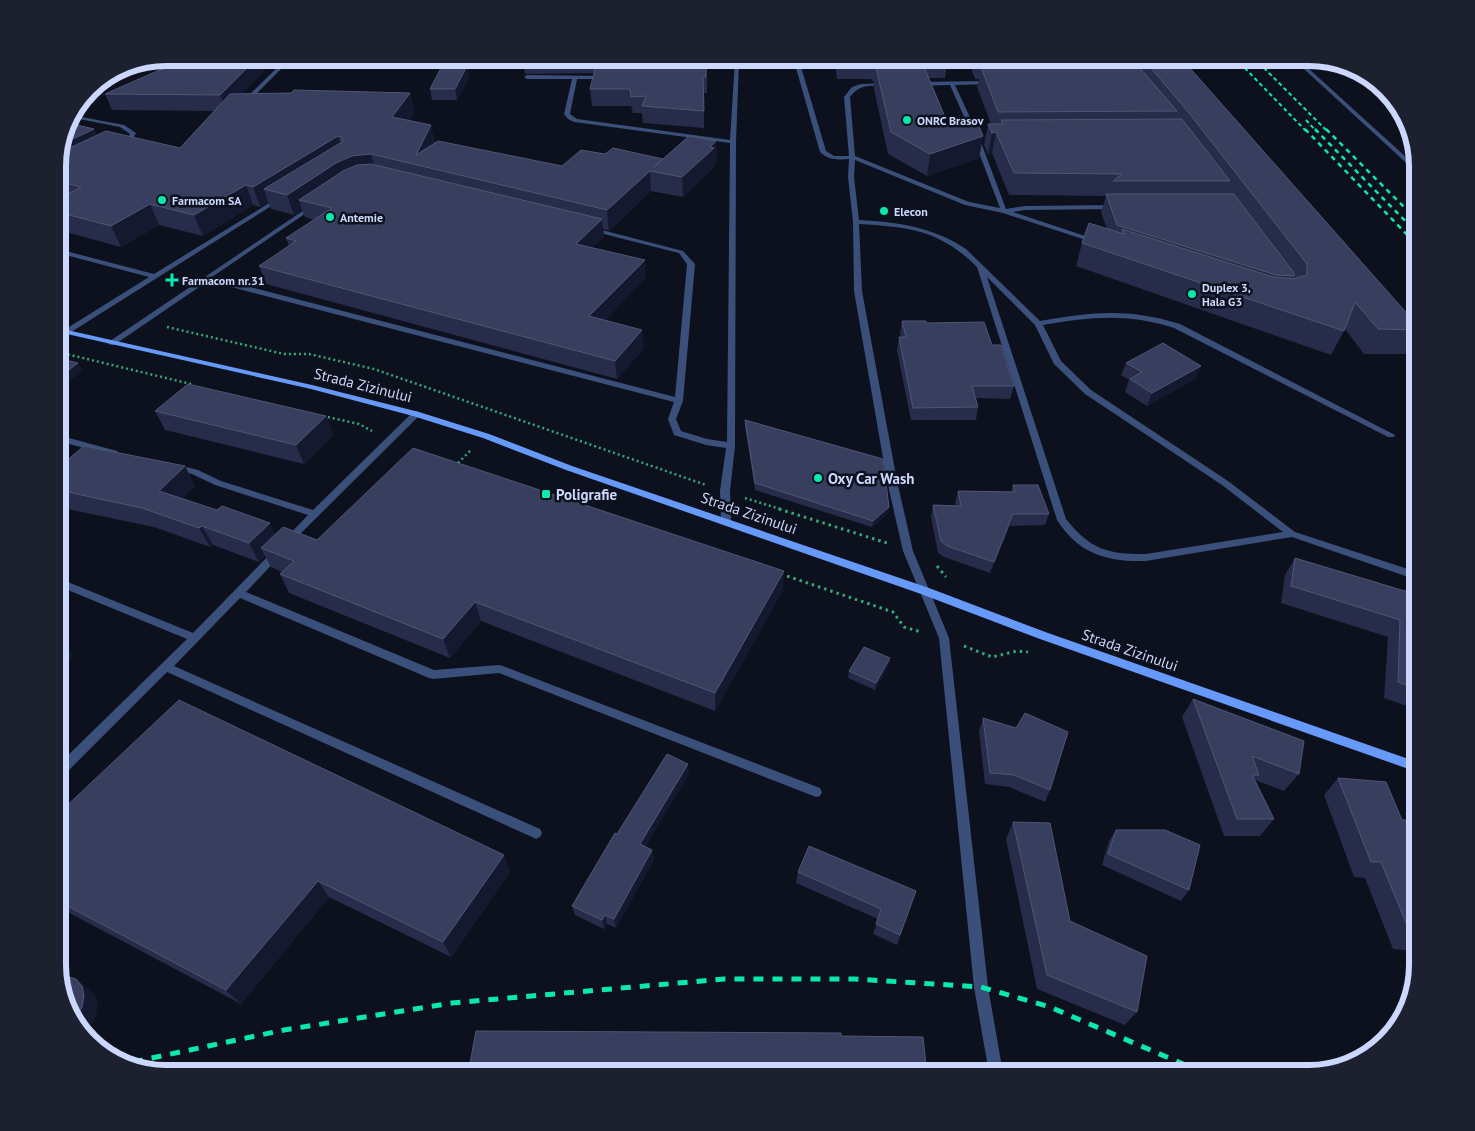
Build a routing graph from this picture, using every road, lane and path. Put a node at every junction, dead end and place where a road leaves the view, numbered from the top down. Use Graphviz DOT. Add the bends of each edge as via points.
graph roads {
  1 [pos="281,66"];
  2 [pos="734,66"];
  3 [pos="798,66"];
  4 [pos="1304,66"];
  5 [pos="527,77"];
  6 [pos="575,77"];
  7 [pos="617,78"];
  8 [pos="952,83"];
  9 [pos="1000,83"];
  10 [pos="890,84"];
  11 [pos="908,84"];
  12 [pos="238,110"];
  13 [pos="79,118"];
  14 [pos="976,137"];
  15 [pos="985,137"];
  16 [pos="733,142"];
  17 [pos="114,147"];
  18 [pos="852,158"];
  19 [pos="1409,161"];
  20 [pos="286,194"];
  21 [pos="320,201"];
  22 [pos="1122,207"];
  23 [pos="1004,211"];
  24 [pos="856,222"];
  25 [pos="577,226"];
  26 [pos="1107,245"];
  27 [pos="66,253"];
  28 [pos="979,266"];
  29 [pos="154,276"];
  30 [pos="206,278"];
  31 [pos="66,311"];
  32 [pos="95,313"];
  33 [pos="142,322"];
  34 [pos="1038,324"];
  35 [pos="66,328"];
  36 [pos="66,332"];
  37 [pos="112,343"];
  38 [pos="66,354"];
  39 [pos="199,386"];
  40 [pos="679,402"];
  41 [pos="416,414"];
  42 [pos="321,415"];
  43 [pos="1391,435"];
  44 [pos="66,440"];
  45 [pos="390,440"];
  46 [pos="731,446"];
  47 [pos="120,455"];
  48 [pos="450,461"];
  49 [pos="166,466"];
  50 [pos="467,466"];
  51 [pos="725,491"];
  52 [pos="315,514"];
  53 [pos="726,521"];
  54 [pos="1292,534"];
  55 [pos="908,551"];
  56 [pos="1409,573"];
  57 [pos="780,574"];
  58 [pos="948,580"];
  59 [pos="66,585"];
  60 [pos="925,591"];
  61 [pos="239,593"];
  62 [pos="194,638"];
  63 [pos="944,638"];
  64 [pos="1032,653"];
  65 [pos="166,667"];
  66 [pos="1409,763"];
  67 [pos="66,766"];
  68 [pos="816,792"];
  69 [pos="536,833"];
  70 [pos="994,1065"];
  1 -- 12 [label="street"];
  2 -- 16 [label="street"];
  3 -- 18 [label="street" via="823,152 834,158"];
  4 -- 19 [label="street"];
  5 -- 6 [label="street"];
  6 -- 7 [label="street"];
  6 -- 16 [label="street" via="567,114 576,121"];
  8 -- 9 [label="street"];
  8 -- 11 [label="street"];
  8 -- 14 [label="street"];
  10 -- 18 [label="street" via="863,85 849,92"];
  13 -- 17 [label="street" via="122,126 133,133 130,139"];
  14 -- 15 [label="street"];
  14 -- 23 [label="street"];
  16 -- 46 [label="street"];
  18 -- 23 [label="street" via="967,204"];
  18 -- 24 [label="street"];
  20 -- 29 [label="street"];
  21 -- 30 [label="street"];
  22 -- 23 [label="street"];
  23 -- 26 [label="street"];
  24 -- 28 [label="street" via="898,224 932,232 955,243"];
  24 -- 55 [label="street" via="858,291"];
  25 -- 40 [label="street" via="681,252 691,264"];
  27 -- 29 [label="street"];
  28 -- 34 [label="street"];
  28 -- 54 [label="street" via="1062,520 1074,537 1110,556 1142,559"];
  29 -- 32 [label="street"];
  30 -- 33 [label="street"];
  30 -- 40 [label="street"];
  31 -- 32 [label="path"];
  32 -- 35 [label="street"];
  33 -- 37 [label="street"];
  33 -- 51 [label="path" via="284,354 309,354 374,368 506,417"];
  34 -- 43 [label="street" via="1107,314 1163,321"];
  34 -- 54 [label="street" via="1057,362 1077,383 1225,483"];
  36 -- 37 [label="main road, Strada Zizinului"];
  37 -- 41 [label="main road, Strada Zizinului" via="312,387"];
  38 -- 39 [label="path"];
  40 -- 46 [label="street" via="672,419 677,433"];
  41 -- 45 [label="street"];
  41 -- 53 [label="main road, Strada Zizinului"];
  42 -- 45 [label="path" via="359,424"];
  44 -- 47 [label="street"];
  45 -- 52 [label="street"];
  46 -- 51 [label="street"];
  48 -- 50 [label="path"];
  49 -- 52 [label="street" via="195,472"];
  51 -- 53 [label="street"];
  51 -- 55 [label="path"];
  52 -- 61 [label="street"];
  53 -- 60 [label="main road, Strada Zizinului"];
  54 -- 56 [label="street"];
  55 -- 58 [label="path" via="934,562"];
  55 -- 60 [label="street"];
  57 -- 63 [label="path" via="893,612 904,626"];
  59 -- 62 [label="street"];
  60 -- 63 [label="street"];
  60 -- 66 [label="main road, Strada Zizinului" via="1044,636"];
  61 -- 62 [label="street"];
  61 -- 68 [label="street" via="433,675 499,669"];
  62 -- 65 [label="street"];
  63 -- 64 [label="path" via="992,657 1017,651"];
  63 -- 70 [label="street" via="981,986"];
  65 -- 67 [label="street"];
  65 -- 69 [label="street"];
}
